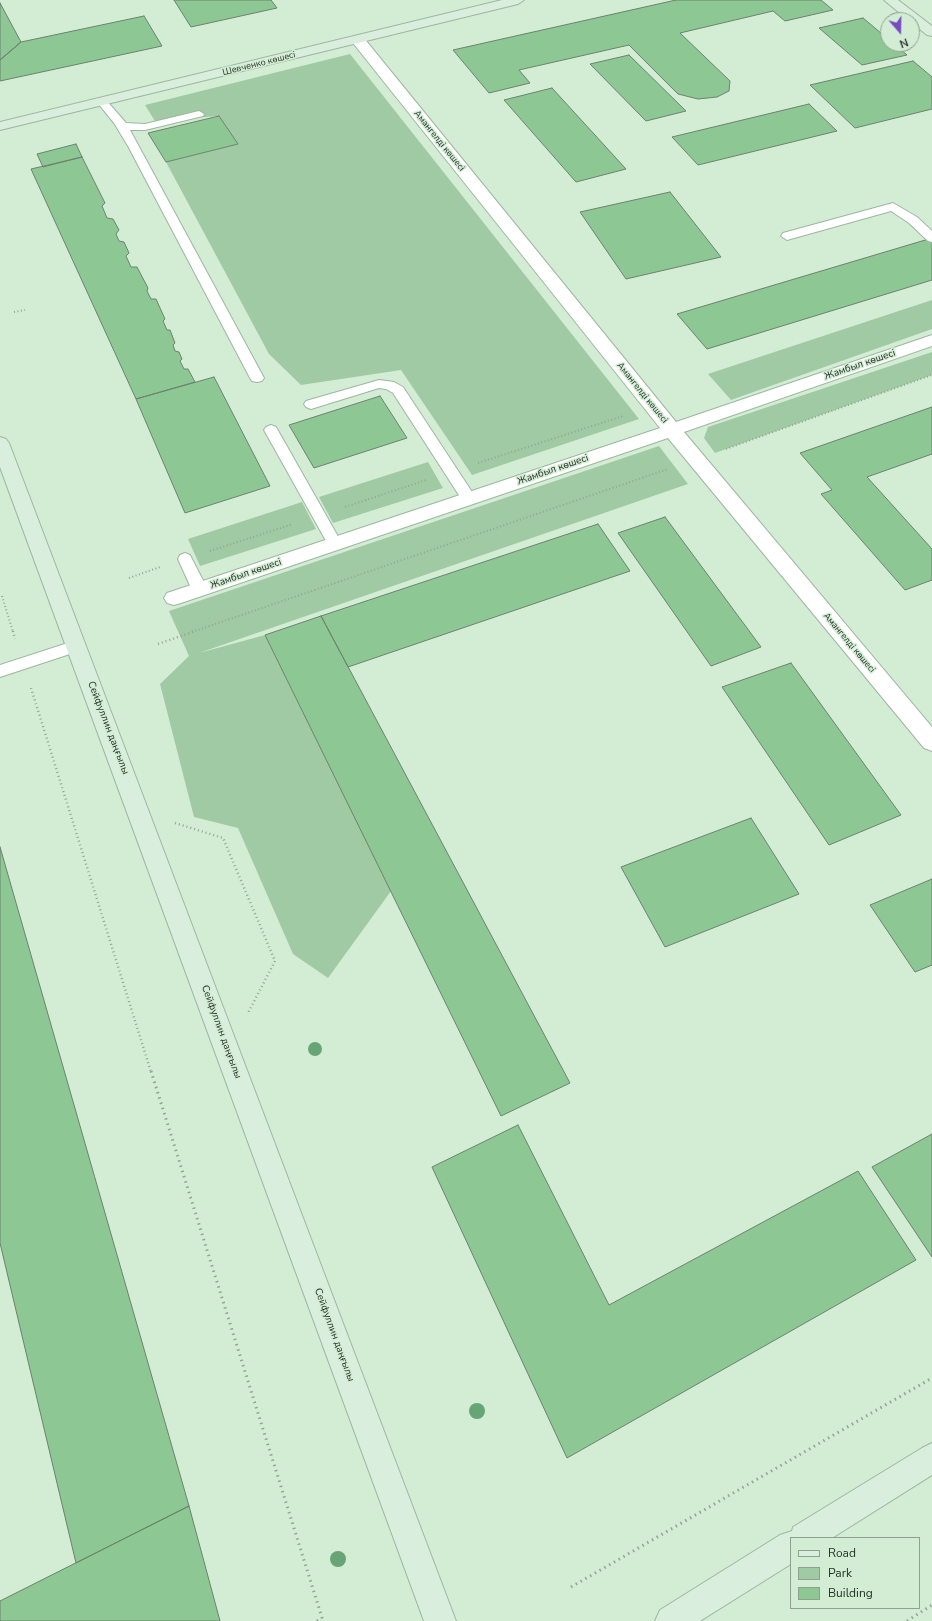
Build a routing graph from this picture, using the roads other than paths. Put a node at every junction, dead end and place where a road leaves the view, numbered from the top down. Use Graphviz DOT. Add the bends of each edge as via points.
graph roads {
  1 [pos="518,0"];
  2 [pos="890,0"];
  3 [pos="932,32"];
  4 [pos="358,40"];
  5 [pos="102,102"];
  6 [pos="199,114"];
  7 [pos="0,126"];
  8 [pos="122,126"];
  9 [pos="787,236"];
  10 [pos="932,238"];
  11 [pos="932,340"];
  12 [pos="257,378"];
  13 [pos="311,404"];
  14 [pos="271,430"];
  15 [pos="672,430"];
  16 [pos="0,443"];
  17 [pos="469,499"];
  18 [pos="335,544"];
  19 [pos="185,559"];
  20 [pos="200,590"];
  21 [pos="174,598"];
  22 [pos="77,646"];
  23 [pos="0,672"];
  24 [pos="932,742"];
  25 [pos="932,1458"];
  26 [pos="806,1537"];
  27 [pos="790,1547"];
  28 [pos="440,1621"];
  29 [pos="671,1621"];
  1 -- 4 [label="main road, Шевченко көшесі"];
  2 -- 3 [label="main road"];
  4 -- 5 [label="main road, Шевченко көшесі"];
  4 -- 15 [label="street, Амангелді көшесі"];
  5 -- 7 [label="main road, Шевченко көшесі"];
  5 -- 8 [label="lane"];
  6 -- 8 [label="lane" via="145,128"];
  8 -- 12 [label="lane"];
  9 -- 10 [label="lane" via="893,207 914,220"];
  11 -- 15 [label="street, Жамбыл көшесі"];
  13 -- 17 [label="lane" via="380,384 398,390"];
  14 -- 18 [label="lane"];
  15 -- 17 [label="street, Жамбыл көшесі"];
  15 -- 24 [label="street, Амангелді көшесі"];
  16 -- 22 [label="main road, Сейфуллин даңғылы"];
  17 -- 18 [label="street, Жамбыл көшесі"];
  18 -- 20 [label="street, Жамбыл көшесі"];
  19 -- 20 [label="lane"];
  20 -- 21 [label="street, Жамбыл көшесі"];
  22 -- 23 [label="lane"];
  22 -- 28 [label="main road, Сейфуллин даңғылы"];
  25 -- 26 [label="main road"];
  27 -- 29 [label="main road"];
}
